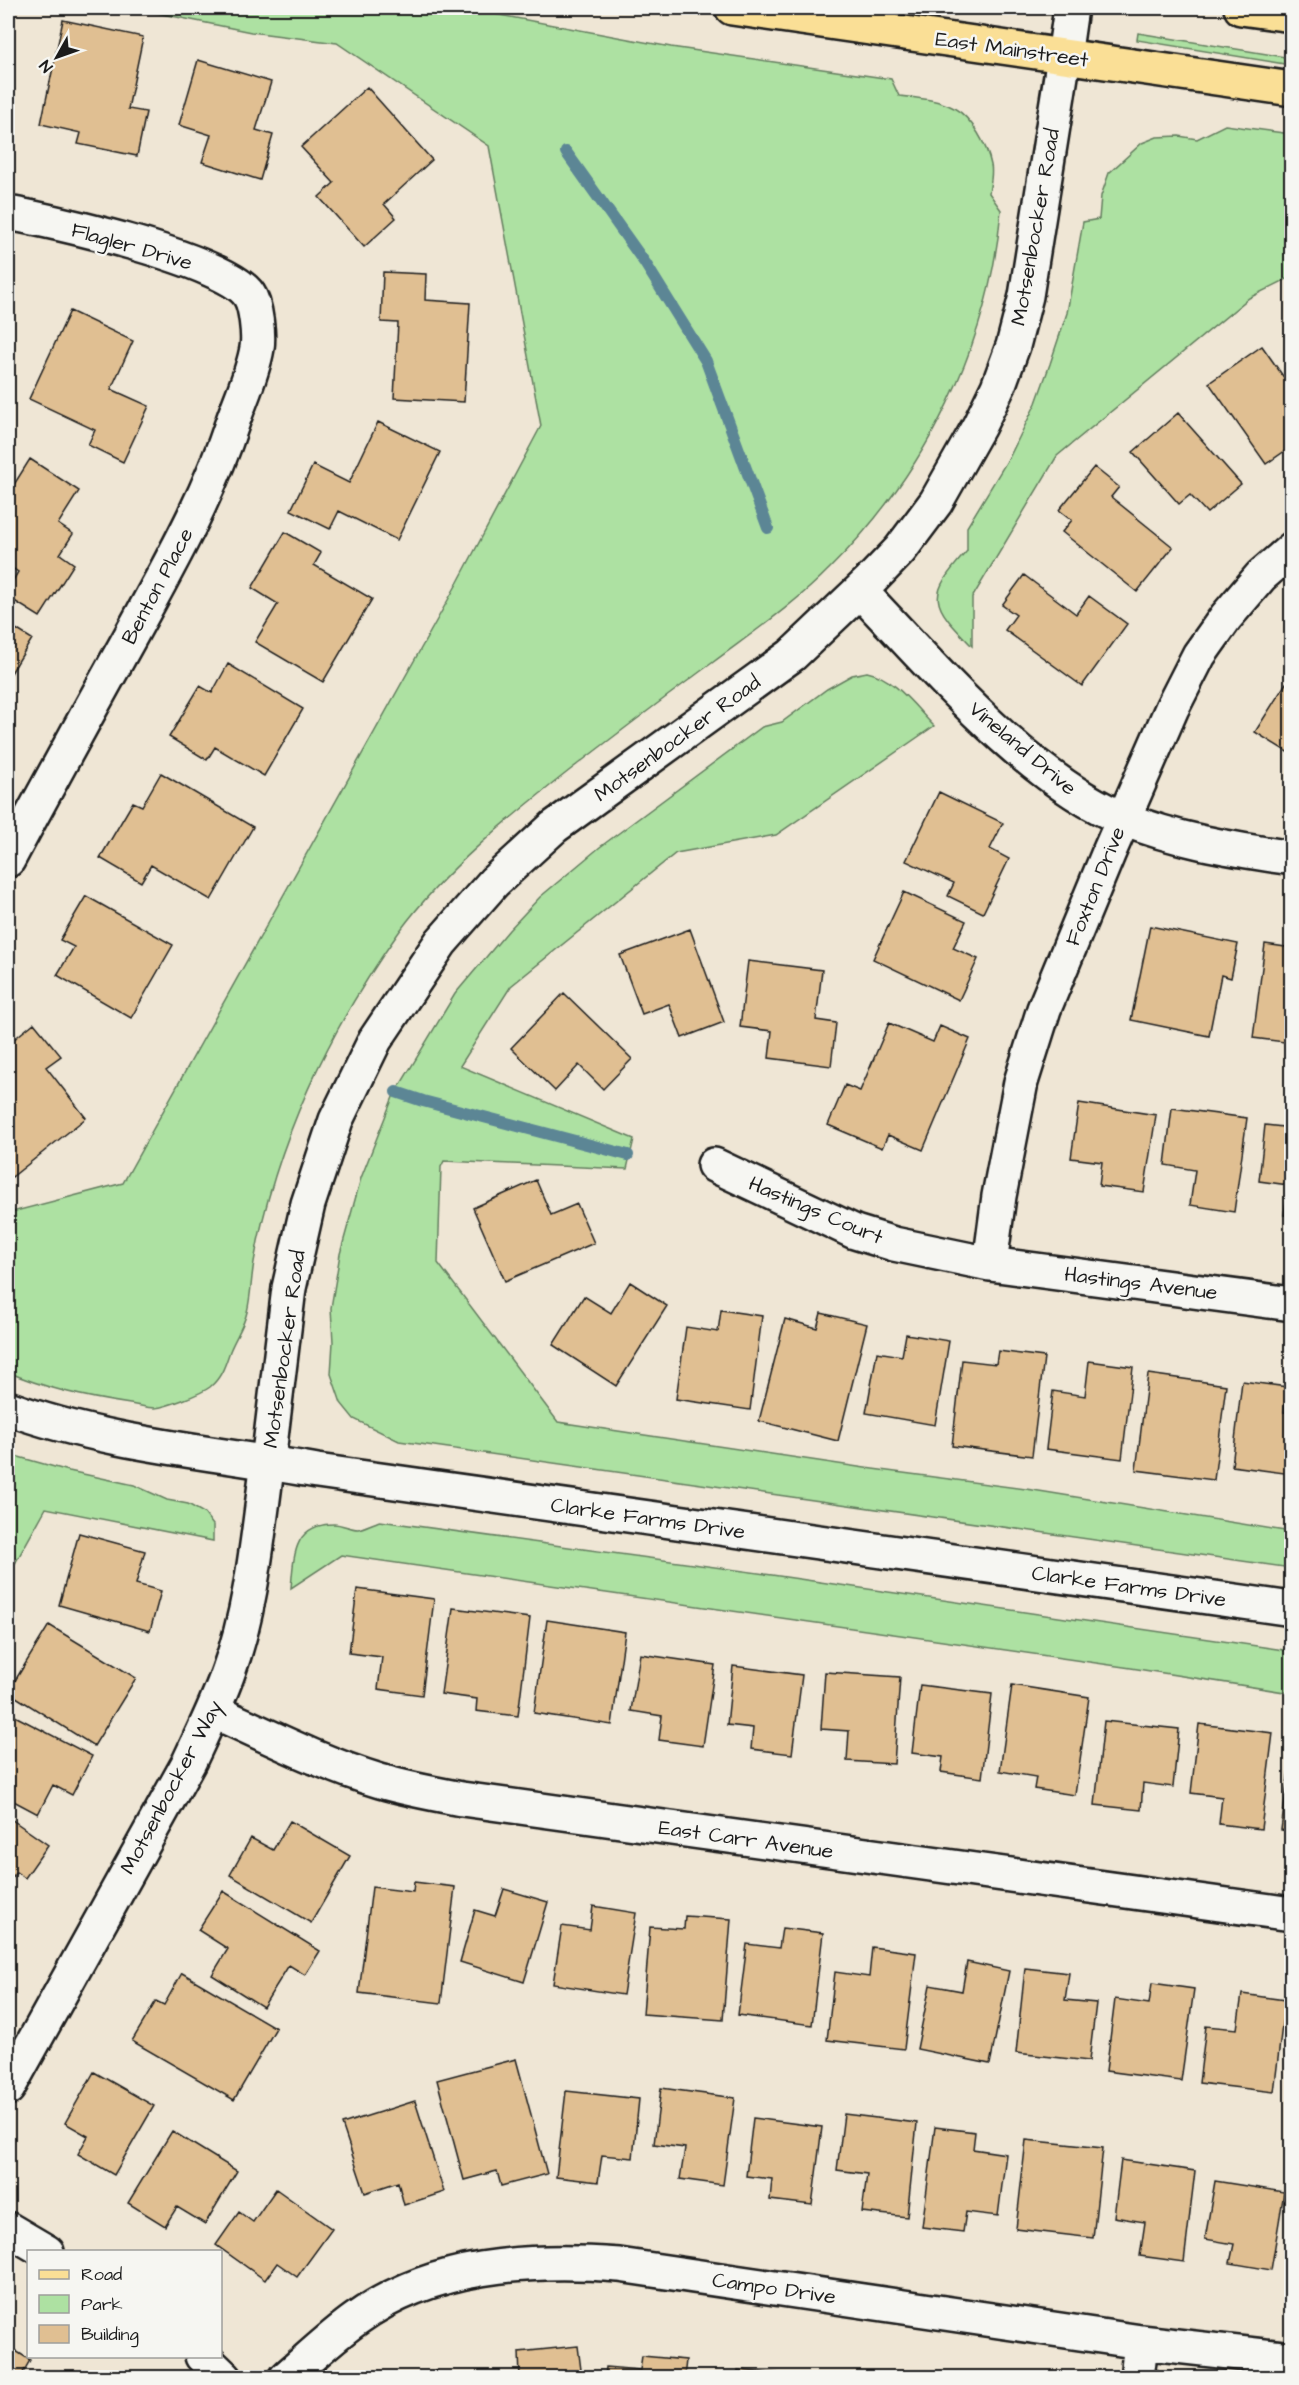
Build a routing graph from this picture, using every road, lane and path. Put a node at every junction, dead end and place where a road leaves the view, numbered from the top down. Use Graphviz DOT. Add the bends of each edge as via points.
graph roads {
  1 [pos="732,8"];
  2 [pos="1071,8"];
  3 [pos="1241,8"];
  4 [pos="1292,15"];
  5 [pos="1064,57"];
  6 [pos="1292,89"];
  7 [pos="8,213"];
  8 [pos="250,295"];
  9 [pos="1292,549"];
  10 [pos="861,592"];
  11 [pos="1123,819"];
  12 [pos="1292,858"];
  13 [pos="8,860"];
  14 [pos="714,1165"];
  15 [pos="990,1264"];
  16 [pos="1292,1304"];
  17 [pos="8,1408"];
  18 [pos="268,1462"];
  19 [pos="1292,1609"];
  20 [pos="213,1711"];
  21 [pos="1292,1914"];
  22 [pos="8,2088"];
  23 [pos="8,2229"];
  24 [pos="44,2250"];
  25 [pos="1141,2342"];
  26 [pos="204,2358"];
  27 [pos="1292,2359"];
  28 [pos="225,2378"];
  29 [pos="286,2378"];
  30 [pos="1137,2378"];
  1 -- 5 [label="main road, East Mainstreet"];
  2 -- 5 [label="street, Motsenbocker Road"];
  3 -- 4 [label="main road"];
  5 -- 6 [label="main road, East Mainstreet"];
  5 -- 10 [label="street, Motsenbocker Road" via="1026,297 998,387 936,502 900,550"];
  7 -- 8 [label="street, Flagler Drive" via="173,255 225,276"];
  8 -- 13 [label="street, Benton Place" via="257,325 257,348 209,487"];
  9 -- 11 [label="street, Foxton Drive" via="1261,576 1199,655"];
  10 -- 11 [label="street, Vineland Drive" via="996,730 1062,785"];
  10 -- 18 [label="street, Motsenbocker Road" via="792,655 554,827 466,913 401,999 375,1040 336,1120 308,1204 289,1288"];
  11 -- 12 [label="street, Vineland Drive" via="1178,838"];
  11 -- 15 [label="street, Foxton Drive" via="1044,1009 1020,1082"];
  14 -- 15 [label="street, Hastings Court" via="855,1232"];
  15 -- 16 [label="street, Hastings Avenue"];
  17 -- 18 [label="street, Clarke Farms Drive" via="92,1433"];
  18 -- 19 [label="street, Clarke Farms Drive"];
  18 -- 20 [label="street, Motsenbocker Way" via="247,1604 230,1668"];
  20 -- 21 [label="street, East Carr Avenue" via="351,1772 462,1799"];
  20 -- 22 [label="street, Motsenbocker Way"];
  23 -- 24 [label="street"];
  25 -- 27 [label="street, Campo Drive"];
  25 -- 29 [label="street, Campo Drive" via="619,2265 544,2262 473,2270 410,2289 357,2318"];
  25 -- 30 [label="street"];
  26 -- 28 [label="street"];
}
